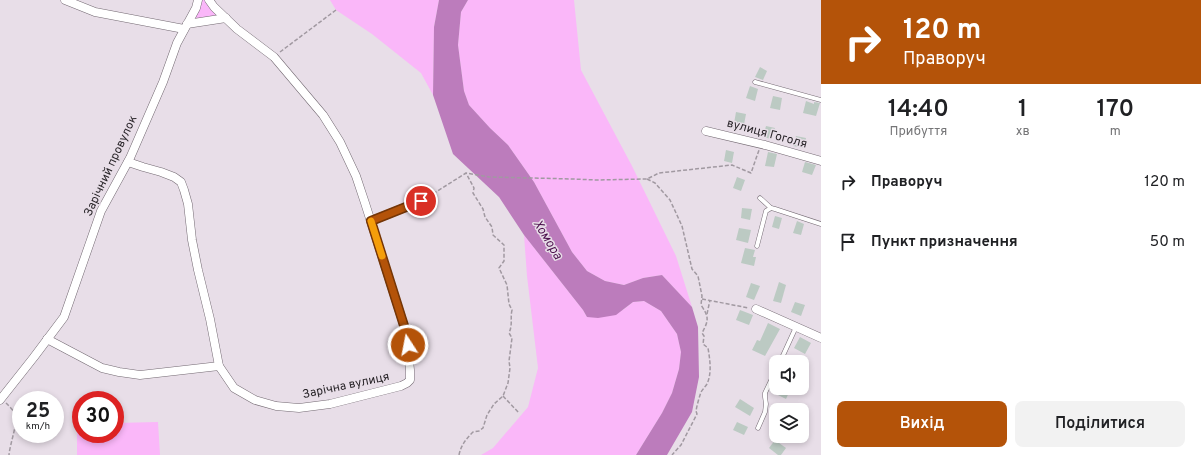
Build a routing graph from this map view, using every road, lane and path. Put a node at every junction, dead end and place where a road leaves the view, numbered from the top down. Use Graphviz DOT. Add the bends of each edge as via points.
graph roads {
  1 [pos="65,0"];
  2 [pos="198,0"];
  3 [pos="209,0"];
  4 [pos="336,10"];
  5 [pos="226,18"];
  6 [pos="186,27"];
  7 [pos="274,57"];
  8 [pos="755,82"];
  9 [pos="821,100"];
  10 [pos="706,131"];
  11 [pos="765,145"];
  12 [pos="821,161"];
  13 [pos="128,162"];
  14 [pos="466,173"];
  15 [pos="647,179"];
  16 [pos="760,198"];
  17 [pos="421,201"];
  18 [pos="771,208"];
  19 [pos="371,221"];
  20 [pos="821,224"];
  21 [pos="756,246"];
  22 [pos="702,299"];
  23 [pos="710,300"];
  24 [pos="756,309"];
  25 [pos="707,314"];
  26 [pos="796,326"];
  27 [pos="821,338"];
  28 [pos="47,339"];
  29 [pos="783,355"];
  30 [pos="219,366"];
  31 [pos="769,385"];
  32 [pos="503,396"];
  33 [pos="0,399"];
  34 [pos="519,413"];
  35 [pos="758,428"];
  36 [pos="9,455"];
  37 [pos="459,455"];
  38 [pos="672,455"];
  1 -- 6 [label="street" via="95,12"];
  2 -- 6 [label="street, Зарічний провулок"];
  3 -- 5 [label="street, Зарічна вулиця"];
  4 -- 7 [label="path"];
  5 -- 6 [label="street"];
  5 -- 7 [label="street, Зарічна вулиця"];
  6 -- 13 [label="street, Зарічний провулок" via="176,43 163,82"];
  7 -- 19 [label="street, Зарічна вулиця" via="323,115 340,142 356,176"];
  8 -- 9 [label="lane"];
  10 -- 11 [label="street, вулиця Гоголя"];
  11 -- 12 [label="street, вулиця Гоголя"];
  11 -- 15 [label="path" via="760,148 751,173 732,165 659,173"];
  13 -- 28 [label="street, Зарічний провулок" via="101,211 64,317"];
  13 -- 30 [label="street, Зарічна вулиця" via="174,177 184,190"];
  14 -- 15 [label="path" via="489,177"];
  14 -- 17 [label="path"];
  14 -- 32 [label="path" via="494,235 504,245 504,261 500,268 512,310 512,327 509,333 512,338 508,383"];
  15 -- 22 [label="path" via="655,183 670,200 682,226 692,269 698,276"];
  16 -- 18 [label="lane"];
  17 -- 19 [label="street"];
  18 -- 20 [label="lane"];
  18 -- 21 [label="lane" via="766,211"];
  19 -- 30 [label="street, Зарічна вулиця" via="406,332 410,370 410,380 407,383 330,404 299,408 276,406 255,400 234,388"];
  22 -- 23 [label="path"];
  22 -- 25 [label="path" via="701,305"];
  23 -- 24 [label="path"];
  23 -- 25 [label="path"];
  24 -- 26 [label="street"];
  25 -- 38 [label="path" via="702,344 708,348 708,380 698,404 697,418"];
  26 -- 27 [label="street"];
  26 -- 29 [label="lane"];
  28 -- 30 [label="street" via="102,368 119,372 140,375"];
  28 -- 33 [label="street"];
  31 -- 35 [label="lane" via="765,393 765,412"];
  32 -- 34 [label="path"];
  32 -- 37 [label="path" via="487,415 483,428 473,432 460,447"];
  33 -- 36 [label="path" via="14,412 16,423"];
}
